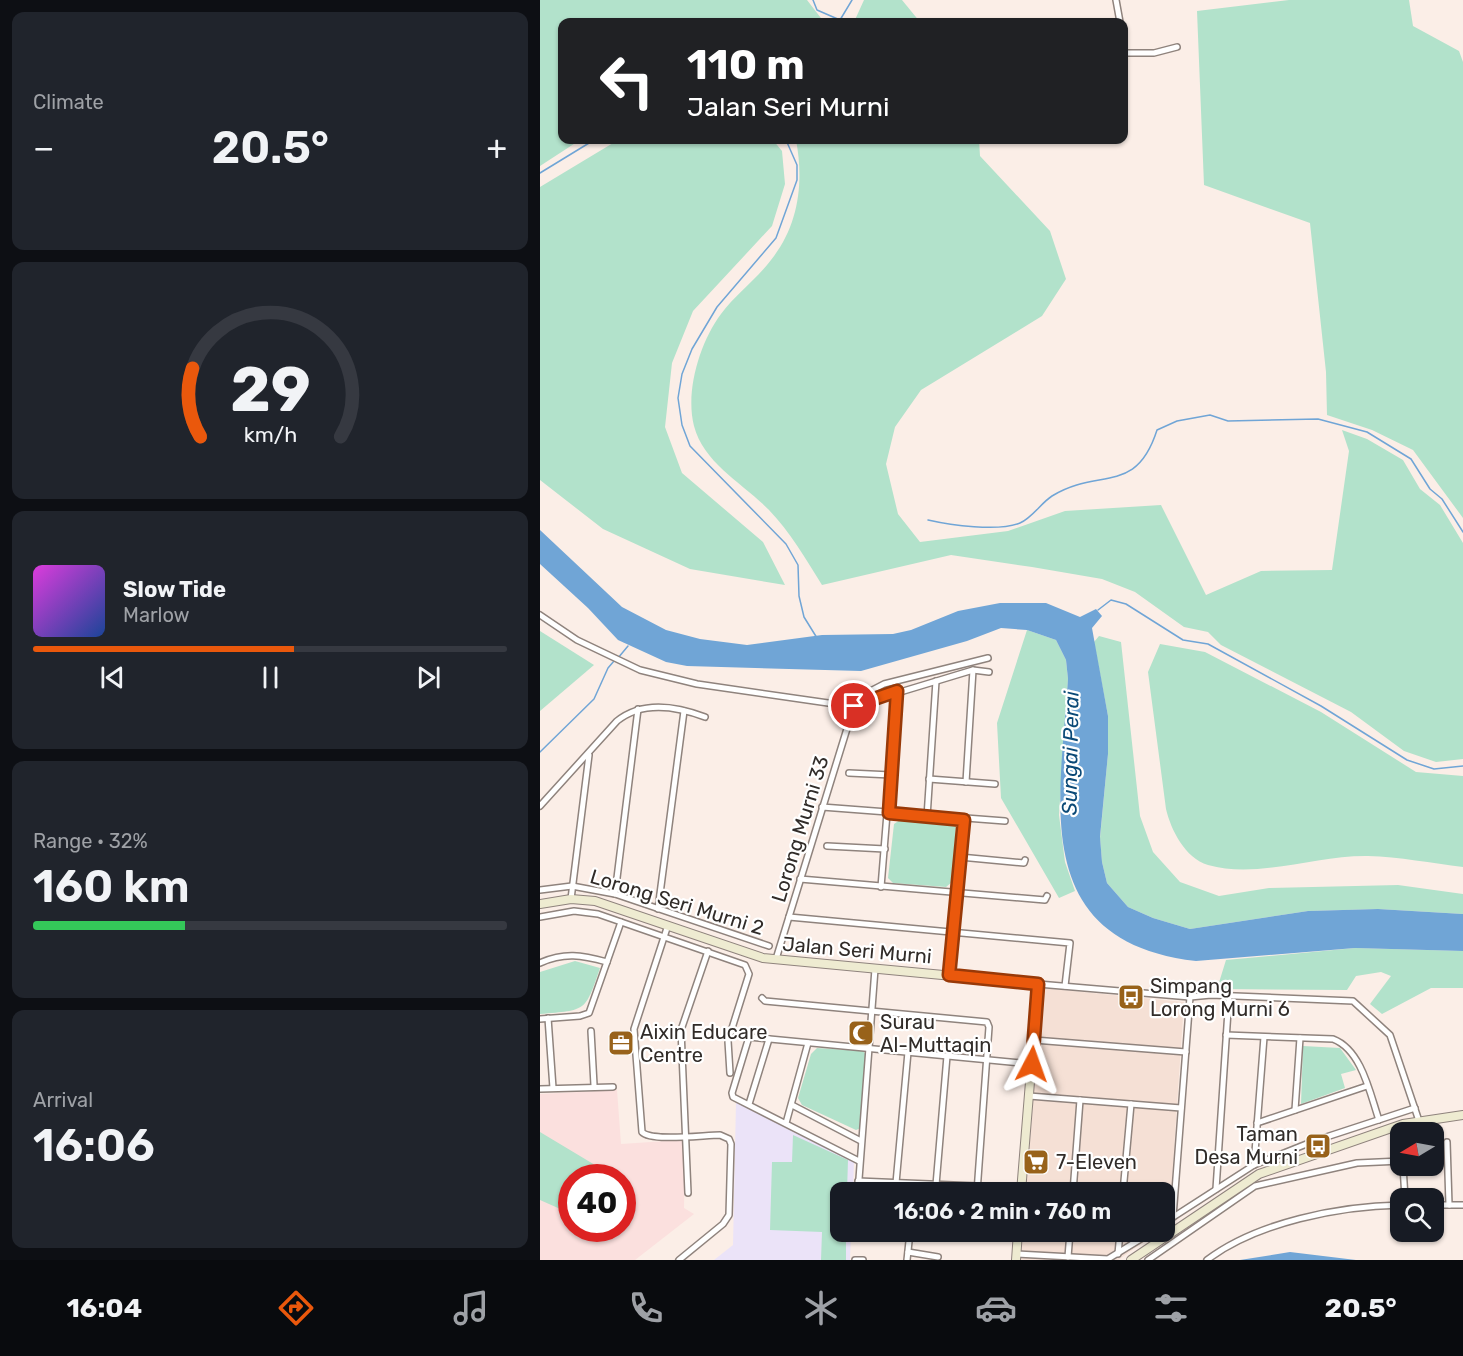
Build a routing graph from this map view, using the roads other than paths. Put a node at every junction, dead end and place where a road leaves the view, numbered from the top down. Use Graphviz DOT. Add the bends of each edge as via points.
graph roads {
  1 [pos="1116,0"];
  2 [pos="1119,18"];
  3 [pos="1177,47"];
  4 [pos="1128,51"];
  5 [pos="540,615"];
  6 [pos="988,658"];
  7 [pos="974,670"];
  8 [pos="989,672"];
  9 [pos="936,681"];
  10 [pos="897,691"];
  11 [pos="638,710"];
  12 [pos="684,711"];
  13 [pos="705,717"];
  14 [pos="590,753"];
  15 [pos="849,773"];
  16 [pos="891,775"];
  17 [pos="929,779"];
  18 [pos="966,782"];
  19 [pos="995,784"];
  20 [pos="540,806"];
  21 [pos="822,807"];
  22 [pos="889,813"];
  23 [pos="927,817"];
  24 [pos="964,820"];
  25 [pos="1005,821"];
  26 [pos="827,846"];
  27 [pos="885,849"];
  28 [pos="960,857"];
  29 [pos="1025,860"];
  30 [pos="800,879"];
  31 [pos="572,886"];
  32 [pos="881,887"];
  33 [pos="540,890"];
  34 [pos="957,893"];
  35 [pos="615,894"];
  36 [pos="1047,896"];
  37 [pos="571,899"];
  38 [pos="540,904"];
  39 [pos="657,909"];
  40 [pos="540,916"];
  41 [pos="789,917"];
  42 [pos="621,922"];
  43 [pos="668,925"];
  44 [pos="953,932"];
  45 [pos="664,937"];
  46 [pos="769,946"];
  47 [pos="708,951"];
  48 [pos="776,959"];
  49 [pos="607,962"];
  50 [pos="540,963"];
  51 [pos="875,969"];
  52 [pos="949,975"];
  53 [pos="1038,984"];
  54 [pos="1065,986"];
  55 [pos="1229,996"];
  56 [pos="1190,997"];
  57 [pos="762,998"];
  58 [pos="873,1010"];
  59 [pos="548,1018"];
  60 [pos="540,1019"];
  61 [pos="591,1031"];
  62 [pos="1226,1035"];
  63 [pos="1264,1037"];
  64 [pos="1300,1038"];
  65 [pos="769,1039"];
  66 [pos="1034,1040"];
  67 [pos="808,1043"];
  68 [pos="869,1049"];
  69 [pos="908,1052"];
  70 [pos="1186,1052"];
  71 [pos="947,1056"];
  72 [pos="987,1060"];
  73 [pos="1032,1064"];
  74 [pos="730,1073"];
  75 [pos="594,1085"];
  76 [pos="1367,1086"];
  77 [pos="613,1087"];
  78 [pos="553,1088"];
  79 [pos="540,1089"];
  80 [pos="1029,1096"];
  81 [pos="1080,1100"];
  82 [pos="749,1104"];
  83 [pos="1131,1104"];
  84 [pos="792,1105"];
  85 [pos="1182,1108"];
  86 [pos="1415,1108"];
  87 [pos="1295,1110"];
  88 [pos="1463,1115"];
  89 [pos="1379,1120"];
  90 [pos="1419,1120"];
  91 [pos="786,1123"];
  92 [pos="1257,1123"];
  93 [pos="687,1136"];
  94 [pos="861,1141"];
  95 [pos="1447,1142"];
  96 [pos="859,1161"];
  97 [pos="1390,1162"];
  98 [pos="1254,1165"];
  99 [pos="858,1182"];
  100 [pos="896,1182"];
  101 [pos="936,1182"];
  102 [pos="978,1182"];
  103 [pos="1022,1182"];
  104 [pos="1074,1182"];
  105 [pos="1124,1182"];
  106 [pos="1250,1184"];
  107 [pos="1216,1189"];
  108 [pos="1175,1193"];
  109 [pos="688,1194"];
  110 [pos="1463,1204"];
  111 [pos="1390,1205"];
  112 [pos="1444,1205"];
  113 [pos="1449,1205"];
  114 [pos="1175,1216"];
  115 [pos="909,1242"];
  116 [pos="1017,1242"];
  117 [pos="1069,1242"];
  118 [pos="1119,1242"];
  119 [pos="1137,1242"];
  120 [pos="908,1252"];
  121 [pos="1118,1254"];
  122 [pos="938,1257"];
  123 [pos="1016,1257"];
  124 [pos="1068,1257"];
  125 [pos="679,1260"];
  126 [pos="855,1260"];
  127 [pos="863,1260"];
  128 [pos="907,1260"];
  129 [pos="1131,1260"];
  130 [pos="1148,1260"];
  131 [pos="1207,1260"];
  1 -- 2 [label="street"];
  3 -- 4 [label="street" via="1154,53"];
  5 -- 6 [label="street" via="577,640 640,670 697,684 835,704 884,684"];
  7 -- 8 [label="street, Lorong Murni 33"];
  7 -- 9 [label="street, Lorong Murni 33"];
  7 -- 18 [label="street"];
  9 -- 10 [label="street, Lorong Murni 33"];
  9 -- 17 [label="street"];
  10 -- 16 [label="street"];
  10 -- 21 [label="street, Lorong Murni 33" via="854,706"];
  11 -- 12 [label="street" via="656,706"];
  11 -- 14 [label="street" via="617,721"];
  11 -- 35 [label="street"];
  12 -- 13 [label="street"];
  12 -- 39 [label="street"];
  14 -- 20 [label="street"];
  14 -- 31 [label="street"];
  15 -- 16 [label="street"];
  16 -- 22 [label="street"];
  17 -- 18 [label="street"];
  17 -- 23 [label="street"];
  18 -- 19 [label="street"];
  21 -- 22 [label="street"];
  21 -- 30 [label="street, Lorong Murni 33"];
  22 -- 23 [label="street"];
  22 -- 27 [label="street"];
  23 -- 24 [label="street"];
  24 -- 25 [label="street"];
  24 -- 28 [label="street"];
  26 -- 27 [label="street"];
  27 -- 32 [label="street"];
  28 -- 29 [label="street" via="1024,863"];
  28 -- 34 [label="street"];
  30 -- 32 [label="street"];
  30 -- 41 [label="street, Lorong Murni 33"];
  31 -- 33 [label="street, Lorong Seri Murni 2"];
  31 -- 35 [label="street, Lorong Seri Murni 2"];
  31 -- 37 [label="street"];
  32 -- 34 [label="street"];
  34 -- 36 [label="street" via="1045,900"];
  34 -- 44 [label="street"];
  35 -- 39 [label="street, Lorong Seri Murni 2"];
  37 -- 38 [label="street, Jalan Seri Murni"];
  37 -- 43 [label="street, Jalan Seri Murni" via="595,901"];
  39 -- 46 [label="street, Lorong Seri Murni 2"];
  40 -- 42 [label="street" via="574,911"];
  41 -- 44 [label="street"];
  41 -- 48 [label="street, Lorong Murni 33"];
  42 -- 45 [label="street"];
  42 -- 49 [label="street"];
  43 -- 45 [label="street"];
  43 -- 48 [label="street, Jalan Seri Murni"];
  44 -- 52 [label="street"];
  44 -- 54 [label="street" via="1070,943"];
  45 -- 47 [label="street"];
  45 -- 93 [label="street" via="634,1029 641,1129 644,1135"];
  47 -- 74 [label="street" via="745,965 749,974 728,1041"];
  47 -- 93 [label="street" via="681,1030"];
  48 -- 51 [label="street, Jalan Seri Murni"];
  49 -- 50 [label="street" via="568,955"];
  49 -- 59 [label="street" via="588,1012"];
  51 -- 52 [label="street, Jalan Seri Murni"];
  51 -- 58 [label="street"];
  52 -- 53 [label="street, Jalan Seri Murni"];
  53 -- 54 [label="street, Jalan Seri Murni"];
  53 -- 66 [label="street"];
  54 -- 56 [label="street, Jalan Seri Murni"];
  55 -- 56 [label="street, Jalan Seri Murni"];
  55 -- 62 [label="street"];
  55 -- 86 [label="street, Jalan Seri Murni" via="1358,1003 1390,1035"];
  56 -- 70 [label="street"];
  57 -- 58 [label="street"];
  58 -- 68 [label="street"];
  58 -- 72 [label="street" via="987,1022"];
  59 -- 60 [label="street"];
  59 -- 78 [label="street"];
  61 -- 75 [label="street"];
  62 -- 63 [label="street"];
  62 -- 107 [label="street"];
  63 -- 64 [label="street"];
  63 -- 92 [label="street"];
  64 -- 76 [label="street" via="1341,1042 1357,1059"];
  64 -- 87 [label="street"];
  65 -- 67 [label="street"];
  65 -- 82 [label="street"];
  65 -- 82 [label="street" via="749,1037 732,1093"];
  66 -- 70 [label="street"];
  66 -- 73 [label="street"];
  67 -- 68 [label="street"];
  67 -- 84 [label="street"];
  68 -- 69 [label="street"];
  68 -- 94 [label="street"];
  69 -- 71 [label="street"];
  69 -- 100 [label="street"];
  70 -- 85 [label="street"];
  71 -- 72 [label="street"];
  71 -- 101 [label="street"];
  72 -- 73 [label="street"];
  72 -- 102 [label="street"];
  73 -- 80 [label="street"];
  75 -- 77 [label="street"];
  75 -- 78 [label="street"];
  76 -- 87 [label="street"];
  76 -- 89 [label="street"];
  78 -- 79 [label="street"];
  80 -- 81 [label="street"];
  80 -- 103 [label="street"];
  81 -- 83 [label="street"];
  81 -- 104 [label="street"];
  82 -- 91 [label="street"];
  83 -- 85 [label="street"];
  83 -- 105 [label="street"];
  84 -- 91 [label="street"];
  84 -- 94 [label="street"];
  85 -- 108 [label="street"];
  86 -- 89 [label="street"];
  86 -- 90 [label="street"];
  87 -- 92 [label="street"];
  88 -- 90 [label="street"];
  89 -- 98 [label="street"];
  90 -- 106 [label="street" via="1340,1145"];
  91 -- 96 [label="street"];
  92 -- 98 [label="street"];
  93 -- 109 [label="street"];
  93 -- 125 [label="street" via="720,1135 730,1141 730,1210 723,1224"];
  94 -- 96 [label="street"];
  95 -- 113 [label="street"];
  96 -- 99 [label="street"];
  97 -- 106 [label="street" via="1357,1163"];
  98 -- 107 [label="street"];
  106 -- 129 [label="street"];
  106 -- 130 [label="street"];
  107 -- 114 [label="street"];
  110 -- 113 [label="street"];
  111 -- 131 [label="street" via="1366,1205 1274,1226"];
  112 -- 113 [label="street"];
  115 -- 120 [label="street"];
  116 -- 123 [label="street"];
  117 -- 124 [label="street"];
  118 -- 121 [label="street"];
  119 -- 121 [label="street"];
  120 -- 122 [label="street"];
  120 -- 128 [label="street"];
  121 -- 124 [label="street" via="1100,1260"];
  123 -- 124 [label="street"];
  126 -- 127 [label="street"];
}
